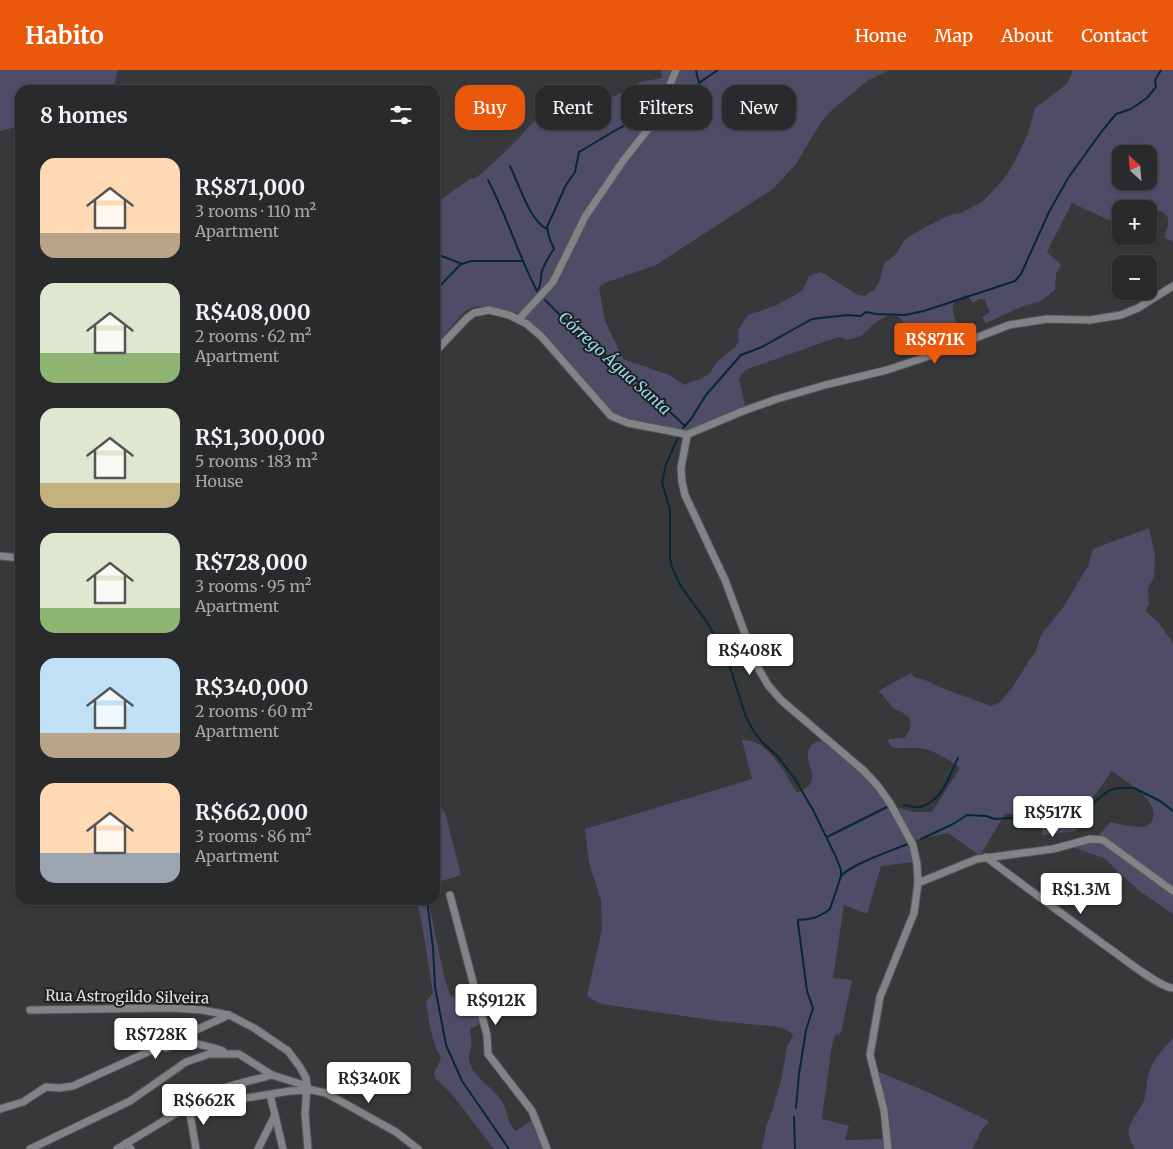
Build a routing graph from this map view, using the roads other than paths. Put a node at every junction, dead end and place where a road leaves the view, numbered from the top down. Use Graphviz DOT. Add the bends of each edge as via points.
graph roads {
  1 [pos="676,70"];
  2 [pos="1173,286"];
  3 [pos="519,319"];
  4 [pos="440,347"];
  5 [pos="686,435"];
  6 [pos="0,556"];
  7 [pos="15,558"];
  8 [pos="986,857"];
  9 [pos="918,883"];
  10 [pos="1173,891"];
  11 [pos="450,895"];
  12 [pos="1173,988"];
  13 [pos="30,1010"];
  14 [pos="229,1014"];
  15 [pos="228,1053"];
  16 [pos="129,1060"];
  17 [pos="272,1075"];
  18 [pos="307,1088"];
  19 [pos="270,1094"];
  20 [pos="189,1108"];
  21 [pos="0,1109"];
  22 [pos="275,1115"];
  23 [pos="128,1146"];
  24 [pos="30,1149"];
  25 [pos="117,1149"];
  26 [pos="196,1149"];
  27 [pos="258,1149"];
  28 [pos="283,1149"];
  29 [pos="308,1149"];
  30 [pos="418,1149"];
  31 [pos="547,1149"];
  32 [pos="888,1149"];
  1 -- 3 [label="street" via="656,119 590,208 553,282"];
  2 -- 5 [label="street" via="1121,315 1090,320 1047,319 1009,324 887,370 784,396"];
  3 -- 4 [label="street" via="490,310 474,313"];
  3 -- 5 [label="street" via="541,336 611,416"];
  5 -- 9 [label="street" via="681,468 685,495 725,580 756,666 781,700 878,786 913,845"];
  6 -- 7 [label="street"];
  8 -- 9 [label="street"];
  8 -- 10 [label="street" via="1103,840"];
  8 -- 12 [label="street" via="1136,968 1161,985"];
  9 -- 32 [label="street" via="912,920 880,997 871,1046 872,1068 884,1110"];
  11 -- 31 [label="street" via="486,1032 488,1054 532,1111"];
  13 -- 14 [label="street, Rua Astrogildo Silveira" via="171,1008"];
  14 -- 16 [label="street"];
  14 -- 18 [label="street, Rua Astrogildo Silveira" via="288,1051 304,1073"];
  15 -- 16 [label="street" via="201,1044 184,1043"];
  15 -- 17 [label="street" via="239,1054"];
  15 -- 24 [label="street" via="209,1054 186,1062 130,1100"];
  16 -- 21 [label="street" via="73,1086 46,1087 23,1102"];
  17 -- 18 [label="street"];
  17 -- 20 [label="street" via="216,1092 199,1099"];
  18 -- 19 [label="street"];
  18 -- 29 [label="street"];
  18 -- 30 [label="street" via="326,1093 348,1105 396,1132"];
  19 -- 20 [label="street"];
  19 -- 22 [label="street"];
  20 -- 23 [label="street" via="172,1115"];
  20 -- 26 [label="street"];
  22 -- 27 [label="street"];
  22 -- 28 [label="street"];
  23 -- 25 [label="street"];
}
